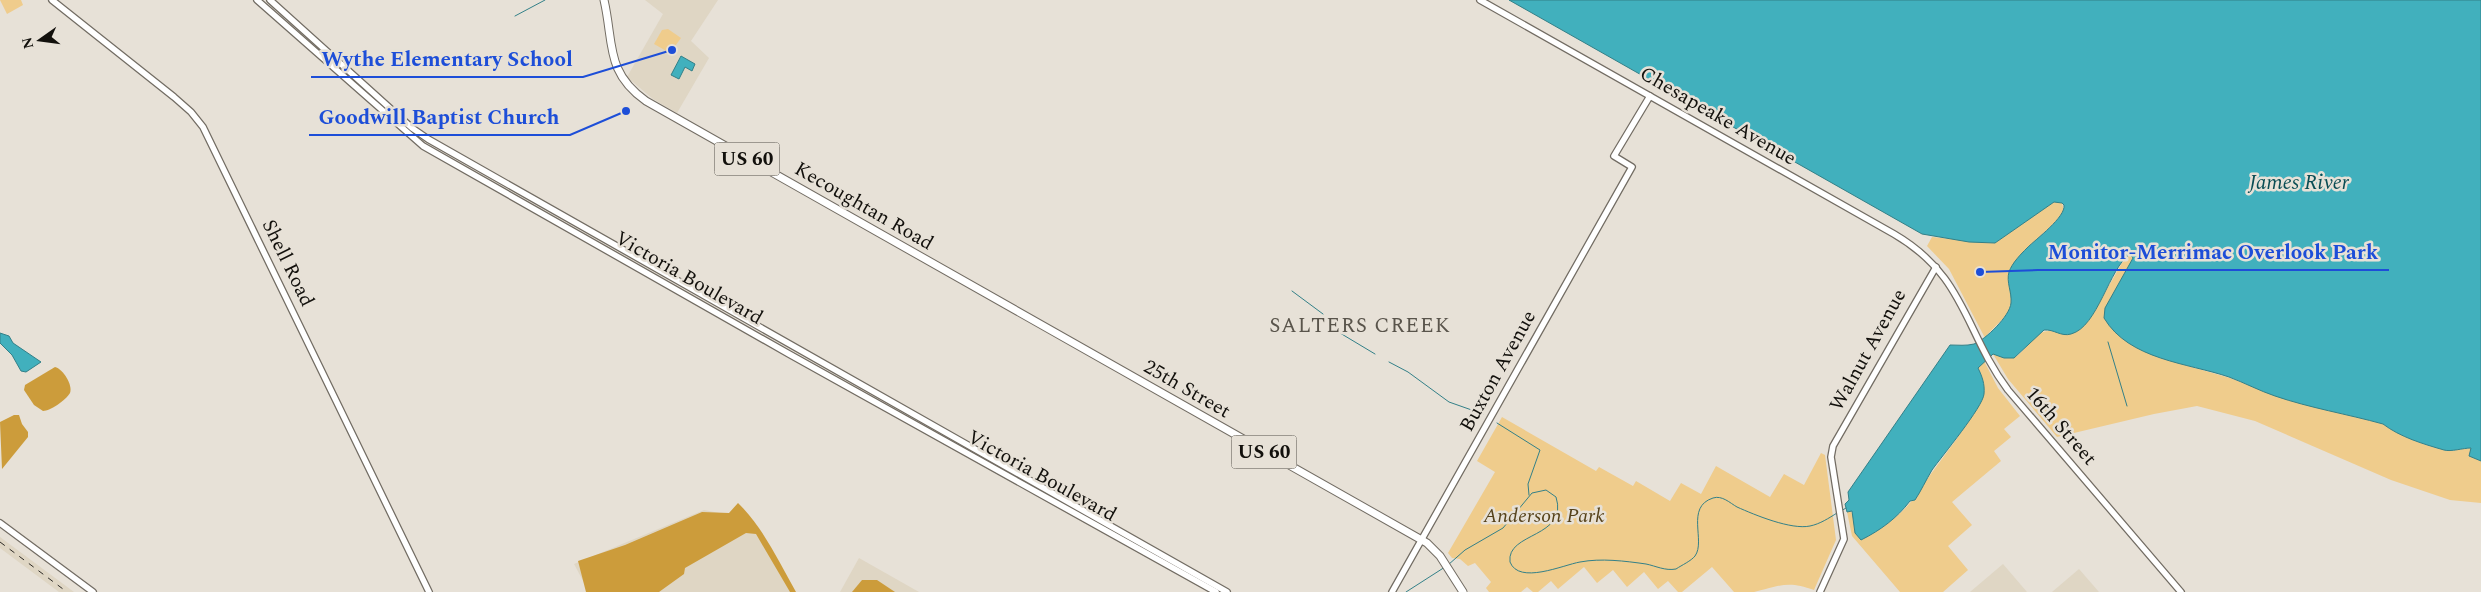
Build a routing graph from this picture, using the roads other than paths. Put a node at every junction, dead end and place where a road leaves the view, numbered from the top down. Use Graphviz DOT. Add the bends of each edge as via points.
graph roads {
  1 [pos="52,0"];
  2 [pos="257,0"];
  3 [pos="270,0"];
  4 [pos="604,0"];
  5 [pos="1480,0"];
  6 [pos="1650,96"];
  7 [pos="1936,267"];
  8 [pos="1035,322"];
  9 [pos="0,523"];
  10 [pos="1422,540"];
  11 [pos="1134,543"];
  12 [pos="93,592"];
  13 [pos="429,592"];
  14 [pos="1216,592"];
  15 [pos="1227,592"];
  16 [pos="1392,592"];
  17 [pos="1463,592"];
  18 [pos="1820,592"];
  19 [pos="2181,592"];
  1 -- 13 [label="main road, Shell Road" via="174,97 203,127"];
  2 -- 11 [label="main road, Victoria Boulevard" via="423,146 789,354"];
  3 -- 11 [label="main road, Victoria Boulevard" via="428,139"];
  4 -- 8 [label="main road, Kecoughtan Road / US 60" via="613,60 632,92"];
  5 -- 6 [label="main road, Chesapeake Avenue"];
  6 -- 7 [label="main road, Chesapeake Avenue" via="1906,241"];
  6 -- 10 [label="main road, Buxton Avenue" via="1614,156 1632,167"];
  7 -- 18 [label="main road, Walnut Avenue" via="1831,452 1844,539"];
  7 -- 19 [label="main road, 16th Street" via="1953,289 2008,390"];
  8 -- 10 [label="main road, 25th Street / US 60"];
  9 -- 12 [label="main road"];
  10 -- 16 [label="main road, Buxton Avenue"];
  10 -- 17 [label="main road, 25th Street / US 60" via="1444,560"];
  11 -- 14 [label="main road"];
  11 -- 15 [label="main road"];
}
